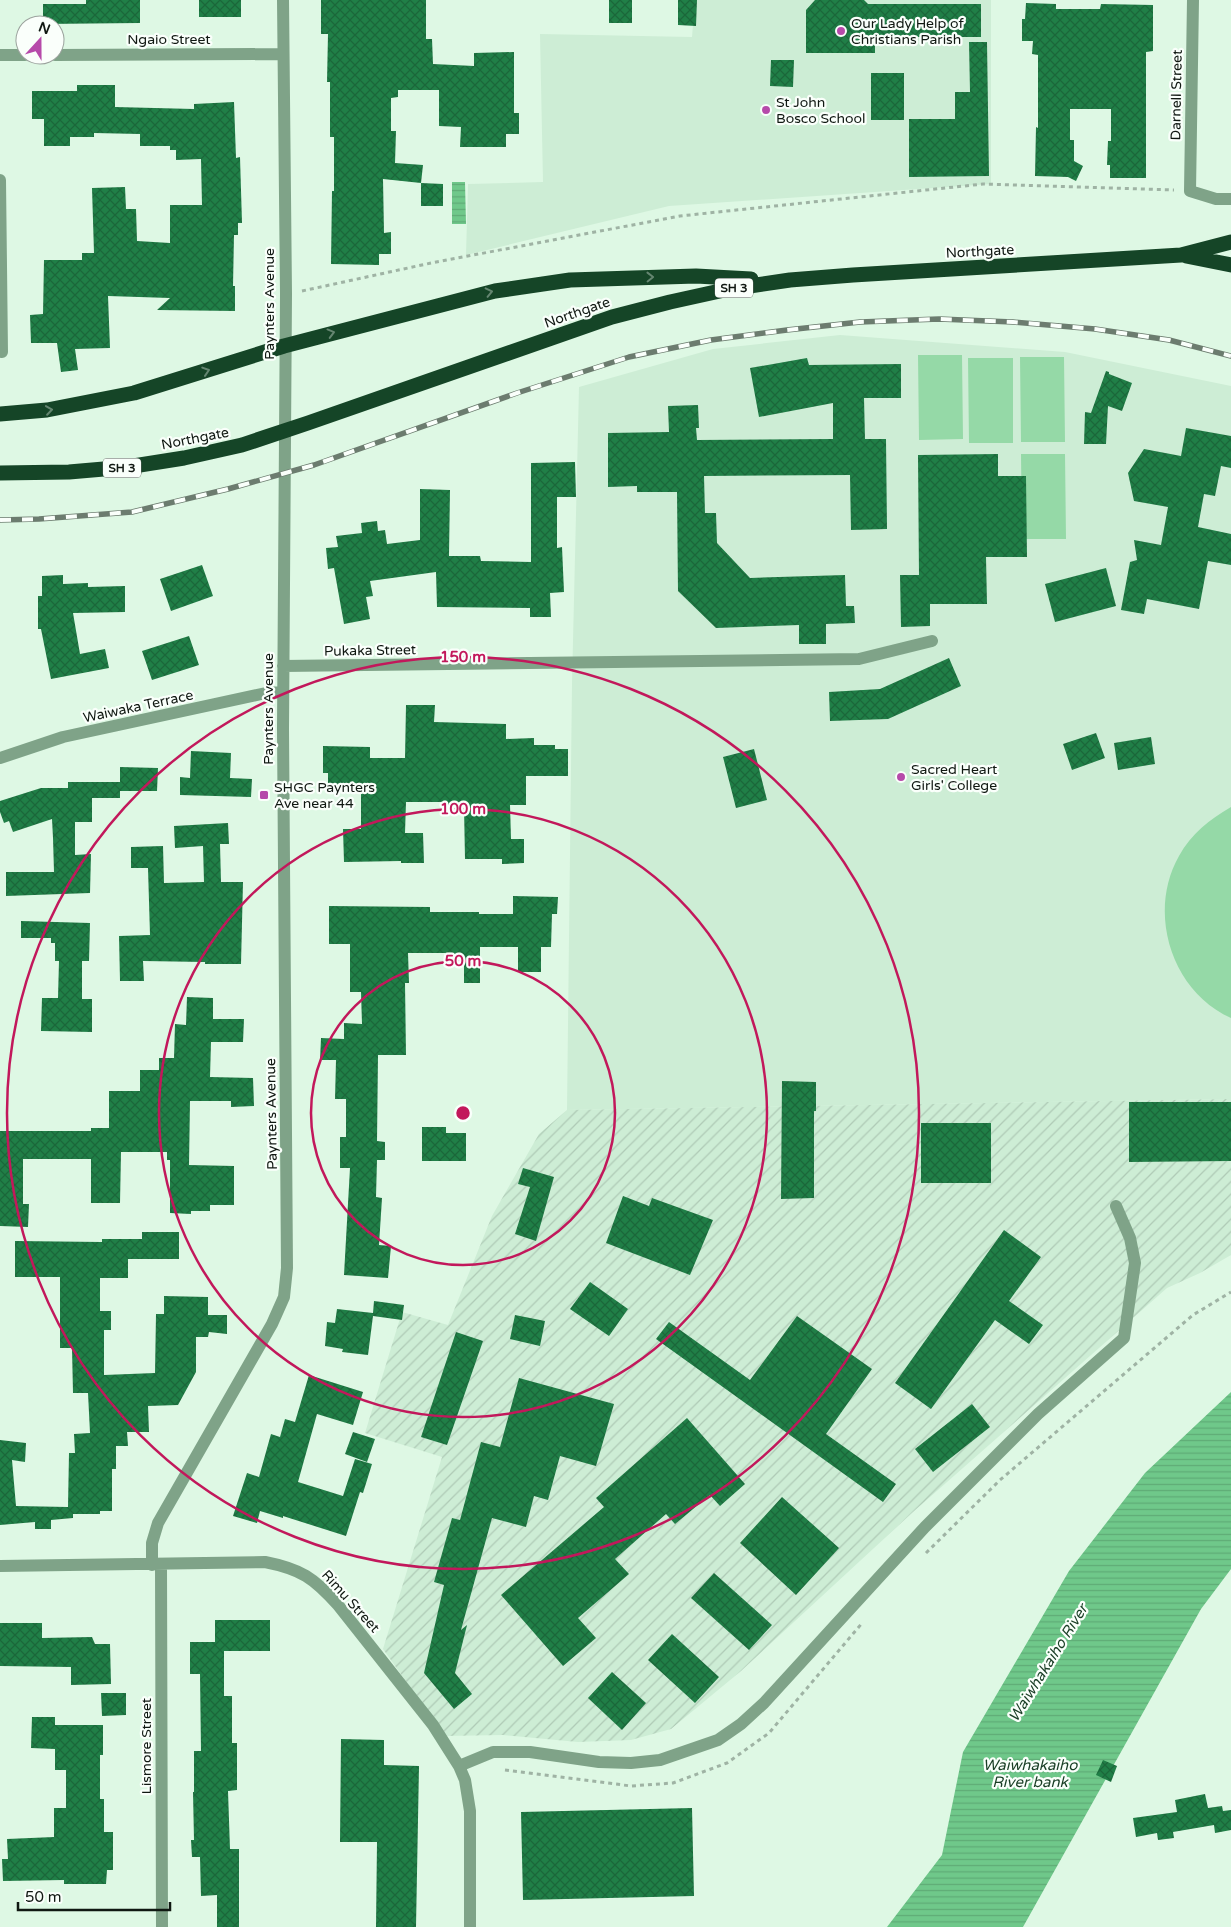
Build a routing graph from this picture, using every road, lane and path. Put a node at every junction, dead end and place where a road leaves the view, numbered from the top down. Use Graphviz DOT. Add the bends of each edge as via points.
graph roads {
  1 [pos="283,0"];
  2 [pos="1193,0"];
  3 [pos="283,54"];
  4 [pos="0,55"];
  5 [pos="15,55"];
  6 [pos="65,55"];
  7 [pos="0,180"];
  8 [pos="1190,191"];
  9 [pos="1231,199"];
  10 [pos="1231,242"];
  11 [pos="1181,255"];
  12 [pos="1231,265"];
  13 [pos="790,280"];
  14 [pos="286,294"];
  15 [pos="284,346"];
  16 [pos="2,352"];
  17 [pos="0,414"];
  18 [pos="0,473"];
  19 [pos="932,641"];
  20 [pos="283,666"];
  21 [pos="283,692"];
  22 [pos="0,758"];
  23 [pos="1116,1206"];
  24 [pos="157,1565"];
  25 [pos="0,1566"];
  26 [pos="459,1766"];
  27 [pos="162,1927"];
  28 [pos="470,1927"];
  1 -- 3 [label="street, Paynters Avenue"];
  2 -- 8 [label="street, Darnell Street"];
  3 -- 6 [label="street, Ngaio Street"];
  3 -- 14 [label="street, Paynters Avenue"];
  4 -- 5 [label="street"];
  7 -- 16 [label="street"];
  8 -- 9 [label="street" via="1216,199"];
  8 -- 14 [label="path" via="983,184 680,216"];
  10 -- 11 [label="highway, Northgate / SH 3"];
  11 -- 12 [label="highway, Northgate / SH 3"];
  11 -- 13 [label="highway, Northgate / SH 3"];
  15 -- 13 [label="highway, one-way" via="449,302 533,284 696,276"];
  13 -- 18 [label="highway, Northgate / SH 3" via="729,289 612,317 242,445 127,467"];
  14 -- 15 [label="street, Paynters Avenue"];
  17 -- 15 [label="highway, one-way" via="47,410 134,393"];
  15 -- 20 [label="street, Paynters Avenue"];
  19 -- 20 [label="street, Pukaka Street" via="858,658"];
  20 -- 21 [label="street, Paynters Avenue"];
  21 -- 22 [label="street, Waiwaka Terrace" via="64,737"];
  21 -- 24 [label="street, Paynters Avenue" via="287,1268 284,1297 272,1324 158,1523 152,1543"];
  23 -- 26 [label="street" via="1130,1238 1134,1263 1124,1338 1038,1414 932,1520 741,1724 718,1740 660,1760 631,1764 530,1752 493,1752"];
  24 -- 25 [label="street, Rimu Street"];
  24 -- 26 [label="street, Rimu Street" via="265,1562 308,1576 338,1605 428,1718"];
  24 -- 27 [label="street, Lismore Street"];
  26 -- 28 [label="street, Rimu Street" via="465,1780 470,1811"];
}
